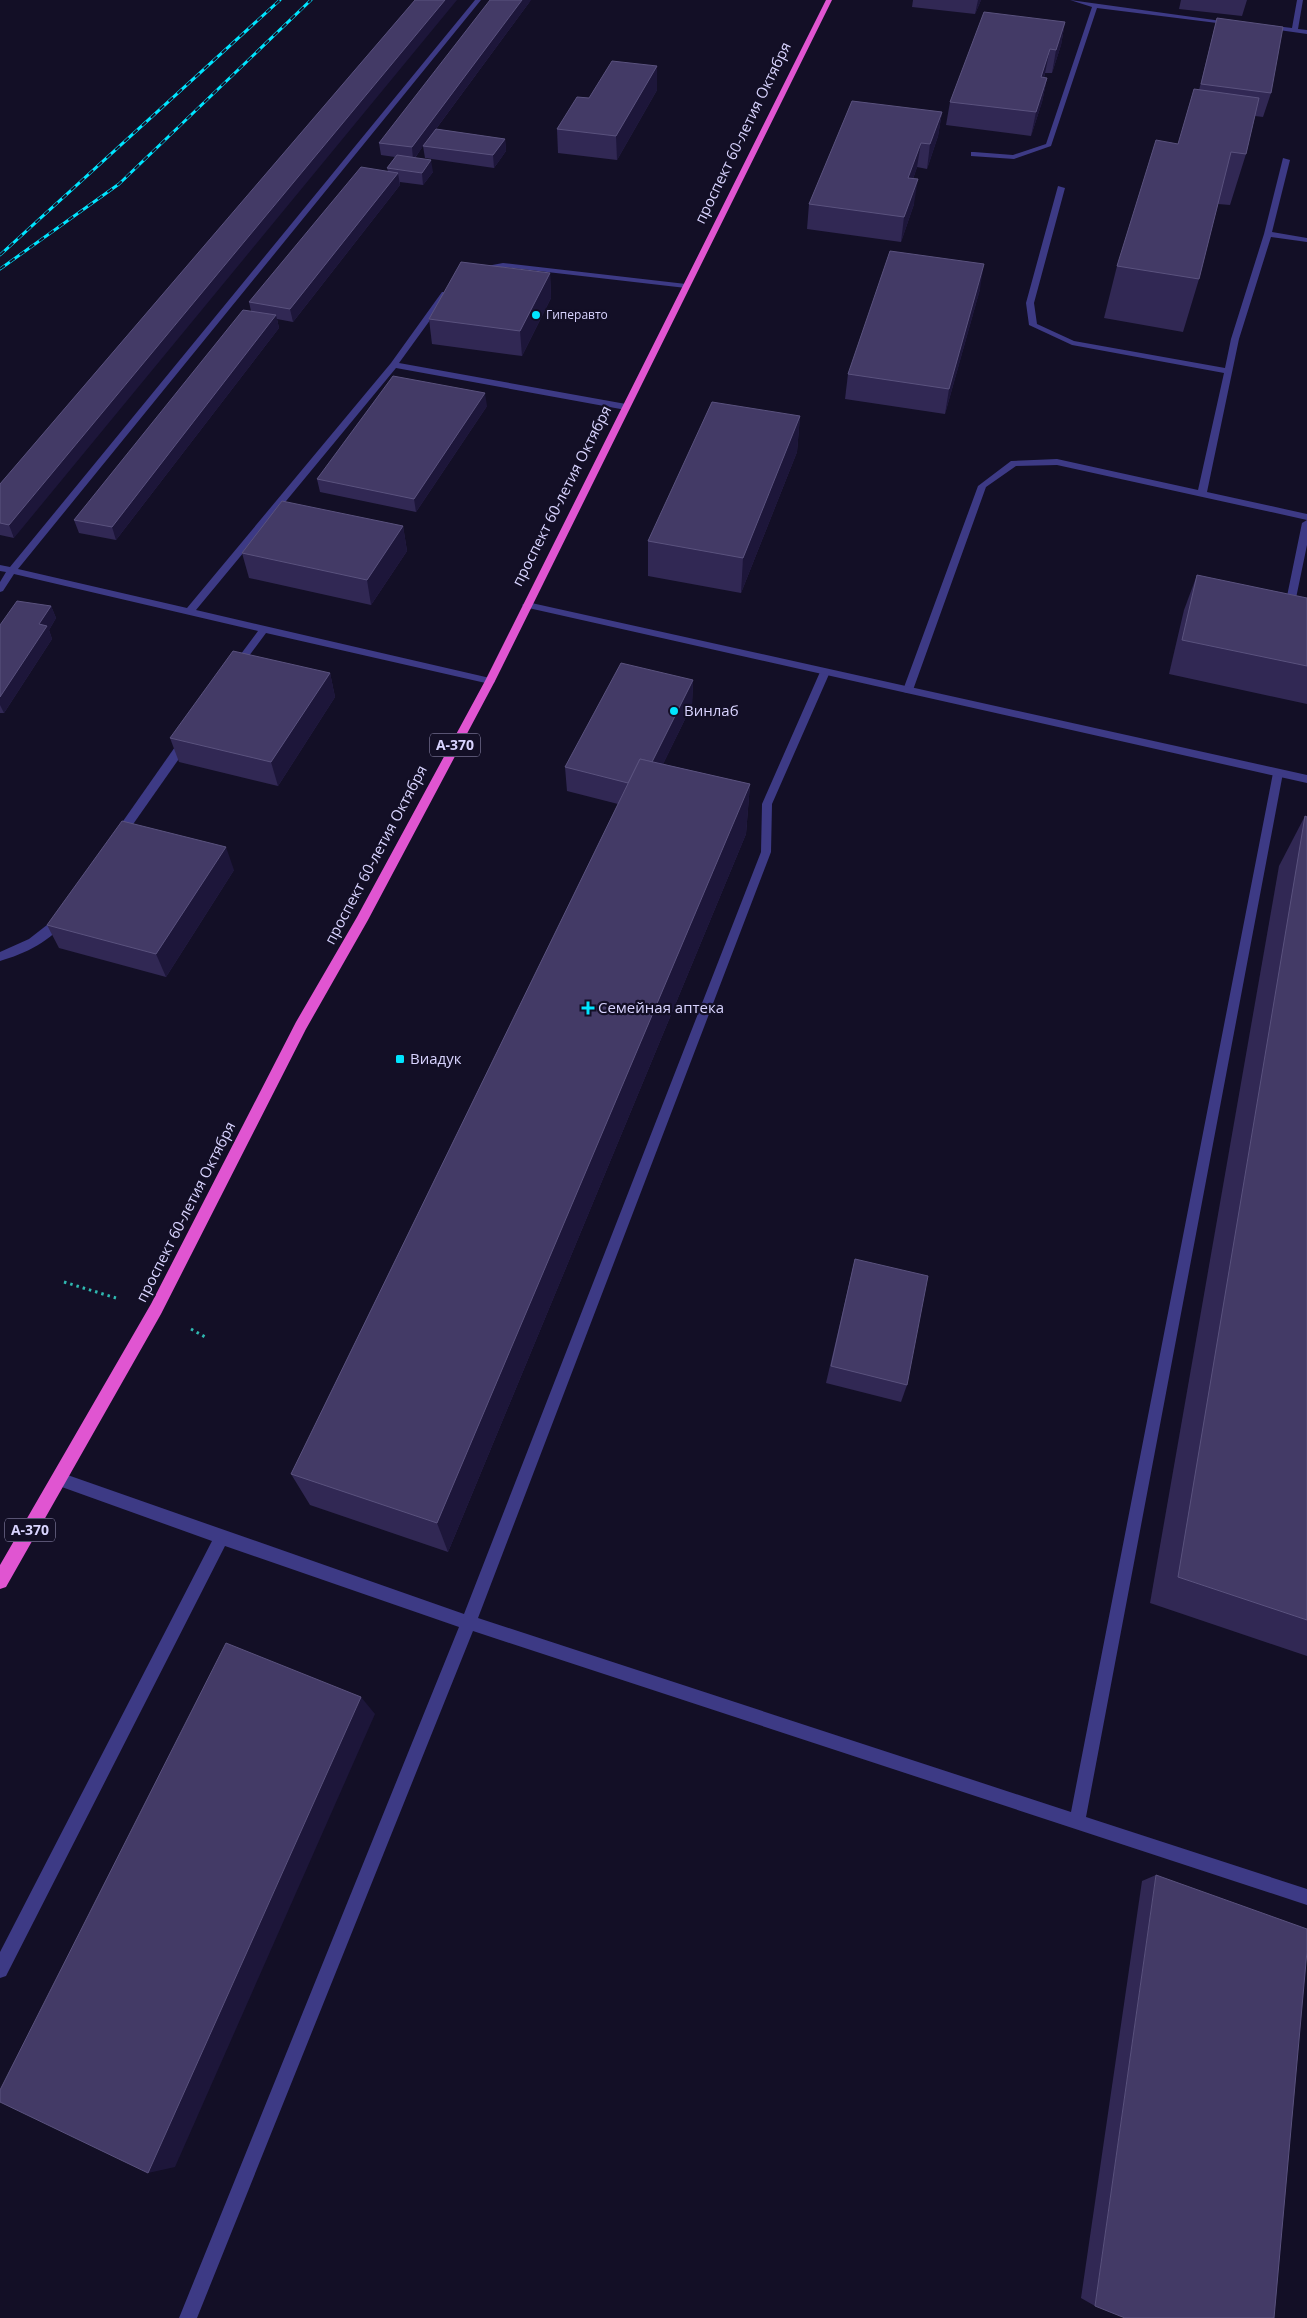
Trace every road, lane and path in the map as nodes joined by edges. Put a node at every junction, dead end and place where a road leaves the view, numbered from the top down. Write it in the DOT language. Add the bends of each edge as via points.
graph roads {
  1 [pos="478,0"];
  2 [pos="829,0"];
  3 [pos="1072,0"];
  4 [pos="1300,0"];
  5 [pos="1095,6"];
  6 [pos="1238,23"];
  7 [pos="1257,26"];
  8 [pos="1295,30"];
  9 [pos="1307,32"];
  10 [pos="974,154"];
  11 [pos="1286,160"];
  12 [pos="1061,188"];
  13 [pos="1268,234"];
  14 [pos="1307,240"];
  15 [pos="469,273"];
  16 [pos="453,282"];
  17 [pos="686,286"];
  18 [pos="394,365"];
  19 [pos="1229,371"];
  20 [pos="626,407"];
  21 [pos="1202,494"];
  22 [pos="1307,517"];
  23 [pos="1307,523"];
  24 [pos="0,568"];
  25 [pos="12,571"];
  26 [pos="0,589"];
  27 [pos="527,605"];
  28 [pos="189,612"];
  29 [pos="1270,612"];
  30 [pos="263,630"];
  31 [pos="825,672"];
  32 [pos="229,677"];
  33 [pos="490,681"];
  34 [pos="908,690"];
  35 [pos="190,733"];
  36 [pos="1278,773"];
  37 [pos="1307,780"];
  38 [pos="113,845"];
  39 [pos="65,912"];
  40 [pos="0,958"];
  41 [pos="59,1479"];
  42 [pos="221,1538"];
  43 [pos="0,1581"];
  44 [pos="468,1624"];
  45 [pos="1077,1822"];
  46 [pos="1307,1897"];
  47 [pos="0,1970"];
  48 [pos="188,2318"];
  1 -- 25 [label="street"];
  2 -- 17 [label="highway, проспект 60-летия Октября / А-370"];
  3 -- 5 [label="street"];
  4 -- 8 [label="street"];
  5 -- 6 [label="street"];
  5 -- 10 [label="street" via="1049,145 1014,157"];
  7 -- 8 [label="street"];
  8 -- 9 [label="street"];
  11 -- 13 [label="street"];
  12 -- 19 [label="street" via="1030,303 1033,325 1072,344"];
  13 -- 14 [label="street"];
  13 -- 19 [label="street" via="1235,339"];
  15 -- 17 [label="street" via="477,268 503,265"];
  16 -- 18 [label="street"];
  17 -- 20 [label="highway, проспект 60-летия Октября / А-370"];
  18 -- 20 [label="street"];
  18 -- 28 [label="street"];
  19 -- 21 [label="street"];
  20 -- 27 [label="highway, проспект 60-летия Октября / А-370"];
  21 -- 22 [label="street"];
  21 -- 34 [label="street" via="1057,462 1014,463 982,486"];
  23 -- 29 [label="street" via="1290,603"];
  24 -- 25 [label="street"];
  25 -- 26 [label="street"];
  25 -- 28 [label="street"];
  27 -- 31 [label="street"];
  27 -- 33 [label="highway, проспект 60-летия Октября / А-370"];
  28 -- 30 [label="street"];
  30 -- 32 [label="street"];
  30 -- 33 [label="street"];
  31 -- 34 [label="street"];
  31 -- 44 [label="street" via="767,804 766,852"];
  33 -- 41 [label="highway, проспект 60-летия Октября / А-370" via="302,1026 156,1310"];
  34 -- 36 [label="street"];
  35 -- 38 [label="street"];
  36 -- 37 [label="street"];
  36 -- 45 [label="street"];
  39 -- 40 [label="street" via="55,926 24,949"];
  41 -- 42 [label="street"];
  41 -- 43 [label="highway, проспект 60-летия Октября / А-370"];
  42 -- 44 [label="street"];
  42 -- 47 [label="street"];
  44 -- 45 [label="street"];
  44 -- 48 [label="street"];
  45 -- 46 [label="street"];
}
